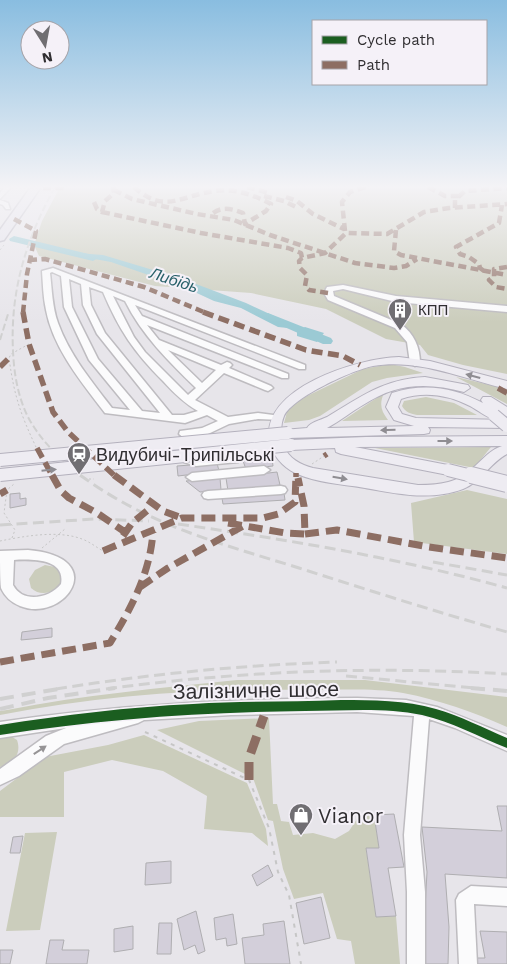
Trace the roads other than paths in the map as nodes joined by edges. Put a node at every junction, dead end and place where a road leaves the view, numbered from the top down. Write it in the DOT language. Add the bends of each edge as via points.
graph roads {
  1 [pos="65,275"];
  2 [pos="85,282"];
  3 [pos="106,290"];
  4 [pos="128,299"];
  5 [pos="507,309"];
  6 [pos="138,318"];
  7 [pos="152,340"];
  8 [pos="248,346"];
  9 [pos="236,357"];
  10 [pos="415,363"];
  11 [pos="302,367"];
  12 [pos="223,369"];
  13 [pos="285,376"];
  14 [pos="435,377"];
  15 [pos="507,385"];
  16 [pos="202,388"];
  17 [pos="268,388"];
  18 [pos="188,402"];
  19 [pos="208,411"];
  20 [pos="138,414"];
  21 [pos="501,414"];
  22 [pos="169,418"];
  23 [pos="277,418"];
  24 [pos="227,420"];
  25 [pos="507,426"];
  26 [pos="184,434"];
  27 [pos="292,437"];
  28 [pos="507,442"];
  29 [pos="308,444"];
  30 [pos="507,449"];
  31 [pos="244,454"];
  32 [pos="188,459"];
  33 [pos="0,460"];
  34 [pos="219,460"];
  35 [pos="264,470"];
  36 [pos="222,474"];
  37 [pos="0,475"];
  38 [pos="192,477"];
  39 [pos="507,484"];
  40 [pos="281,490"];
  41 [pos="225,494"];
  42 [pos="208,495"];
  43 [pos="4,555"];
  44 [pos="162,710"];
  45 [pos="422,711"];
  46 [pos="0,730"];
  47 [pos="507,743"];
  48 [pos="0,777"];
  49 [pos="507,897"];
  50 [pos="416,964"];
  51 [pos="468,964"];
  1 -- 2 [label="street"];
  1 -- 20 [label="street" via="68,307 82,338 94,360"];
  1 -- 20 [label="street" via="46,271 50,311 60,336 109,411"];
  2 -- 3 [label="street"];
  2 -- 22 [label="street" via="87,305 101,334"];
  3 -- 4 [label="street"];
  3 -- 18 [label="street" via="130,338"];
  4 -- 6 [label="street"];
  4 -- 8 [label="street"];
  5 -- 10 [label="street" via="396,299 343,287 330,289 328,294 331,298 406,332 413,344"];
  6 -- 7 [label="street"];
  6 -- 9 [label="street"];
  7 -- 12 [label="street"];
  7 -- 16 [label="street"];
  8 -- 9 [label="street"];
  8 -- 11 [label="street"];
  9 -- 12 [label="street"];
  9 -- 13 [label="street"];
  10 -- 14 [label="main road"];
  15 -- 10 [label="main road, one-way"];
  10 -- 23 [label="main road" via="384,360 360,365 288,402"];
  12 -- 16 [label="street"];
  12 -- 17 [label="street"];
  14 -- 21 [label="main road" via="464,388"];
  14 -- 27 [label="main road" via="384,388 330,421"];
  16 -- 18 [label="street"];
  18 -- 19 [label="street"];
  19 -- 22 [label="street" via="185,419"];
  19 -- 24 [label="street"];
  20 -- 22 [label="street"];
  21 -- 25 [label="main road, bridge"];
  21 -- 25 [label="main road" via="457,396 424,390 396,396 392,407 398,417 416,422"];
  23 -- 24 [label="street" via="258,416 244,424"];
  23 -- 30 [label="main road, one-way" via="275,431 280,455 293,466 308,473 398,488 426,491 460,485 481,471 495,454"];
  24 -- 26 [label="street" via="204,431"];
  25 -- 27 [label="main road, one-way"];
  27 -- 29 [label="main road"];
  27 -- 33 [label="main road, bridge"];
  37 -- 27 [label="main road, one-way, bridge"];
  29 -- 28 [label="main road, one-way"];
  29 -- 39 [label="main road, bridge" via="376,454"];
  31 -- 34 [label="street"];
  32 -- 34 [label="street" via="196,462"];
  34 -- 36 [label="street"];
  35 -- 36 [label="street"];
  36 -- 38 [label="street"];
  36 -- 41 [label="street"];
  40 -- 41 [label="street"];
  41 -- 42 [label="street"];
  43 -- 43 [label="street" via="34,555 62,562 69,577 67,586 52,600 36,603 14,598 8,587"];
  44 -- 45 [label="street, Залізничне шосе" via="373,705"];
  44 -- 46 [label="street, Залізничне шосе" via="98,715"];
  48 -- 44 [label="street, one-way" via="57,739"];
  45 -- 47 [label="street, Залізничне шосе"];
  45 -- 50 [label="street" via="412,835"];
  49 -- 51 [label="street" via="471,895 465,900"];
}
